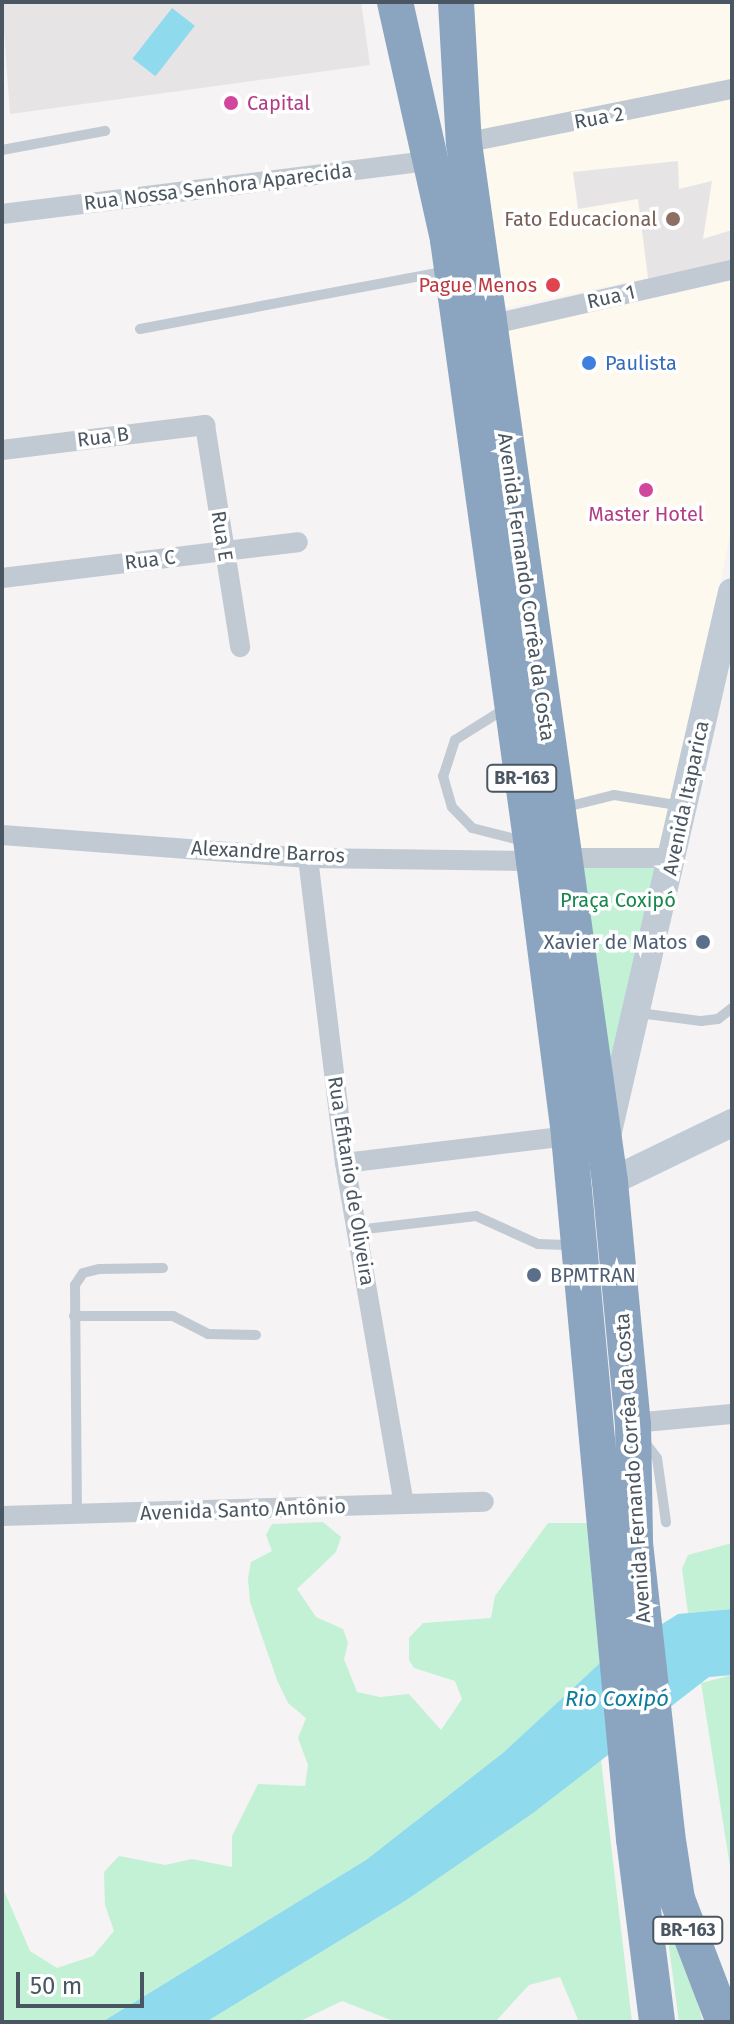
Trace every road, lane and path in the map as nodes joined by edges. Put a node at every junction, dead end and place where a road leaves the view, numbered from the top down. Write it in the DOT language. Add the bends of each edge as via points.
graph roads {
  1 [pos="395,2"];
  2 [pos="456,2"];
  3 [pos="732,89"];
  4 [pos="105,131"];
  5 [pos="2,150"];
  6 [pos="449,152"];
  7 [pos="2,214"];
  8 [pos="452,270"];
  9 [pos="732,270"];
  10 [pos="489,325"];
  11 [pos="140,329"];
  12 [pos="205,425"];
  13 [pos="2,450"];
  14 [pos="298,542"];
  15 [pos="224,551"];
  16 [pos="2,578"];
  17 [pos="732,592"];
  18 [pos="240,647"];
  19 [pos="512,705"];
  20 [pos="685,806"];
  21 [pos="557,811"];
  22 [pos="2,835"];
  23 [pos="543,854"];
  24 [pos="308,858"];
  25 [pos="674,858"];
  26 [pos="732,1008"];
  27 [pos="637,1013"];
  28 [pos="732,1123"];
  29 [pos="605,1124"];
  30 [pos="569,1136"];
  31 [pos="659,1158"];
  32 [pos="345,1163"];
  33 [pos="610,1182"];
  34 [pos="357,1230"];
  35 [pos="579,1245"];
  36 [pos="163,1268"];
  37 [pos="74,1316"];
  38 [pos="256,1335"];
  39 [pos="732,1414"];
  40 [pos="633,1424"];
  41 [pos="484,1502"];
  42 [pos="404,1504"];
  43 [pos="2,1516"];
  44 [pos="77,1516"];
  45 [pos="666,1522"];
  46 [pos="621,1551"];
  47 [pos="651,1837"];
  48 [pos="657,2022"];
  49 [pos="724,2022"];
  1 -- 6 [label="highway, Avenida Fernando Corrêa da Costa / BR-163"];
  2 -- 6 [label="highway, Avenida Fernando Corrêa da Costa / BR-163"];
  3 -- 6 [label="street, Rua 2"];
  4 -- 5 [label="lane"];
  6 -- 7 [label="street, Rua Nossa Senhora Aparecida"];
  6 -- 8 [label="highway, Avenida Fernando Corrêa da Costa / BR-163"];
  6 -- 10 [label="highway, Avenida Fernando Corrêa da Costa / BR-163"];
  8 -- 11 [label="lane"];
  8 -- 19 [label="highway, Avenida Fernando Corrêa da Costa / BR-163"];
  9 -- 10 [label="street, Rua 1"];
  10 -- 21 [label="highway, Avenida Fernando Corrêa da Costa / BR-163"];
  12 -- 13 [label="street, Rua B"];
  12 -- 15 [label="street, Rua E"];
  14 -- 15 [label="street, Rua C"];
  15 -- 16 [label="street, Rua C"];
  15 -- 18 [label="street, Rua E"];
  17 -- 20 [label="street, Avenida Itaparica"];
  19 -- 23 [label="highway, Avenida Fernando Corrêa da Costa / BR-163"];
  19 -- 23 [label="lane" via="455,740 443,776 452,807 472,828"];
  20 -- 21 [label="lane" via="614,795 583,799"];
  20 -- 25 [label="street, Avenida Itaparica"];
  21 -- 23 [label="highway, Avenida Fernando Corrêa da Costa / BR-163"];
  22 -- 24 [label="street, Alexandre Barros"];
  23 -- 24 [label="street, Alexandre Barros"];
  23 -- 25 [label="street, Alexandre Barros"];
  23 -- 29 [label="highway, Avenida Fernando Corrêa da Costa / BR-163"];
  23 -- 30 [label="highway, Avenida Fernando Corrêa da Costa / BR-163"];
  24 -- 32 [label="street, Rua Efitanio de Oliveira"];
  25 -- 27 [label="street, Avenida Itaparica"];
  26 -- 27 [label="lane" via="718,1019 701,1021"];
  27 -- 29 [label="street, Avenida Itaparica"];
  28 -- 31 [label="street"];
  29 -- 31 [label="street" via="631,1150"];
  29 -- 33 [label="highway, Avenida Fernando Corrêa da Costa / BR-163"];
  30 -- 32 [label="street"];
  30 -- 35 [label="highway, Avenida Fernando Corrêa da Costa / BR-163"];
  31 -- 33 [label="street"];
  32 -- 34 [label="street, Rua Efitanio de Oliveira"];
  33 -- 40 [label="highway, Avenida Fernando Corrêa da Costa / BR-163"];
  34 -- 35 [label="lane" via="476,1216 538,1244"];
  34 -- 42 [label="street, Rua Efitanio de Oliveira"];
  35 -- 46 [label="highway, Avenida Fernando Corrêa da Costa / BR-163"];
  36 -- 37 [label="lane" via="83,1273 75,1285"];
  37 -- 38 [label="lane" via="173,1316 208,1334"];
  37 -- 44 [label="lane"];
  39 -- 40 [label="street"];
  40 -- 45 [label="lane" via="657,1458"];
  40 -- 46 [label="highway, Avenida Fernando Corrêa da Costa / BR-163"];
  41 -- 42 [label="street, Avenida Santo Antônio"];
  42 -- 44 [label="street, Avenida Santo Antônio"];
  43 -- 44 [label="street, Avenida Santo Antônio"];
  46 -- 47 [label="highway, Avenida Fernando Corrêa da Costa / BR-163"];
  47 -- 48 [label="highway, Avenida Fernando Corrêa da Costa / BR-163"];
  47 -- 49 [label="highway, Avenida Fernando Corrêa da Costa / BR-163"];
}
